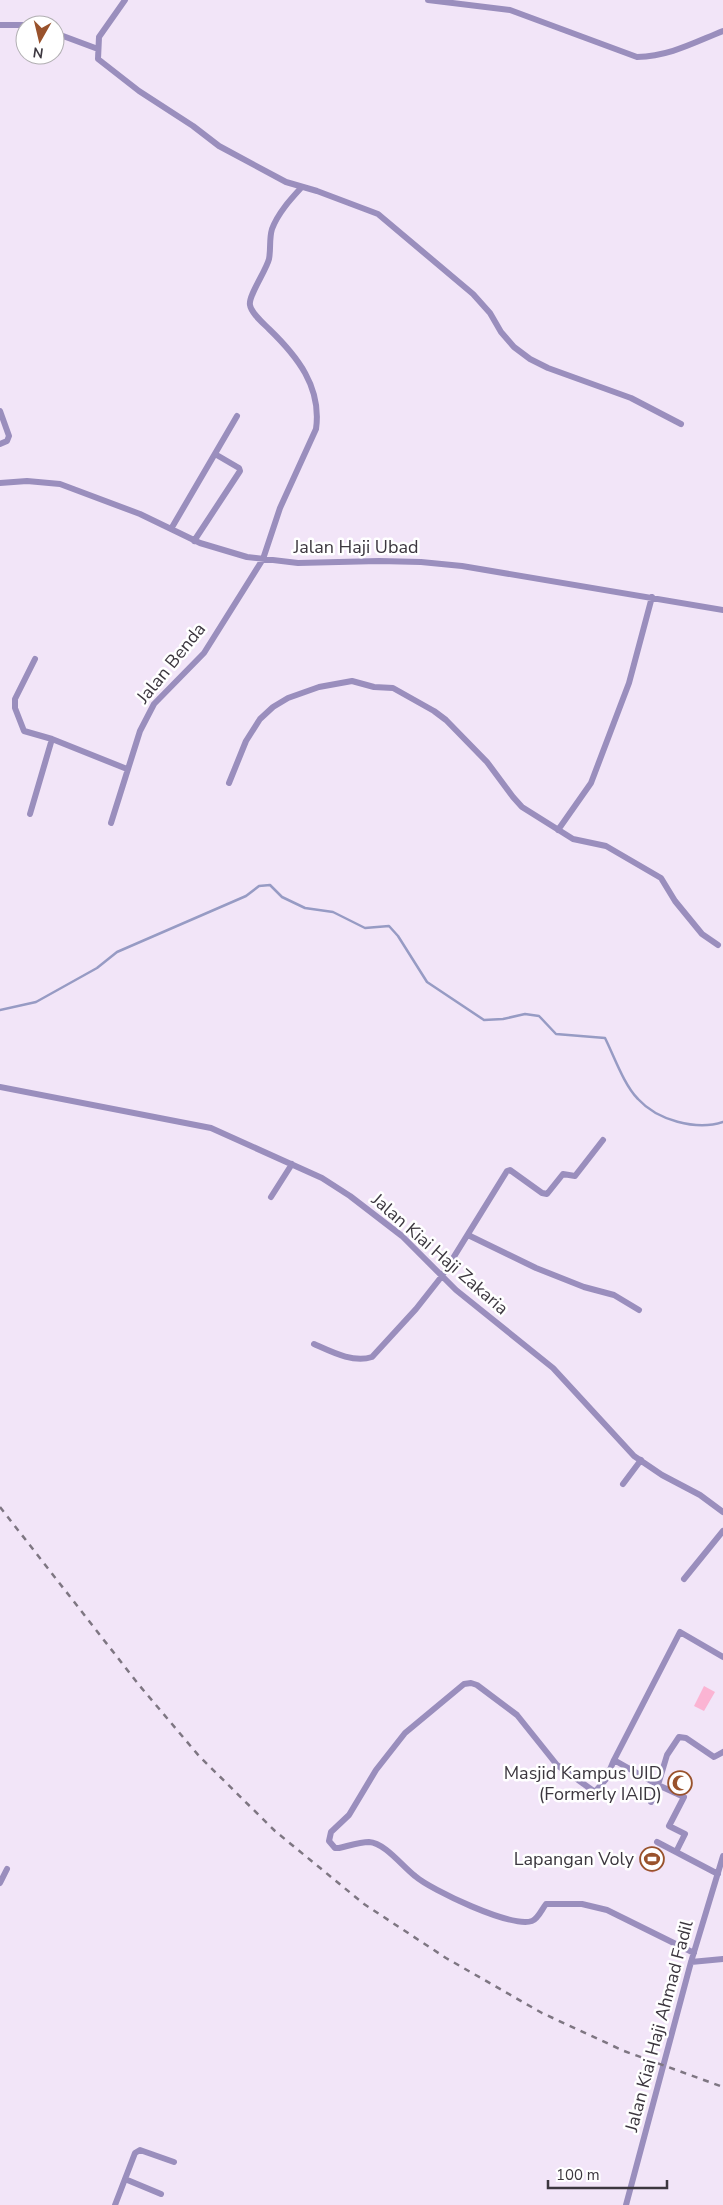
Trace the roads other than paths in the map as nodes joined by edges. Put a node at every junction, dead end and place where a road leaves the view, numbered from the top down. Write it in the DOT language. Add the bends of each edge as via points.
graph roads {
  1 [pos="125,0"];
  2 [pos="428,0"];
  3 [pos="0,25"];
  4 [pos="15,25"];
  5 [pos="723,30"];
  6 [pos="65,37"];
  7 [pos="98,49"];
  8 [pos="301,188"];
  9 [pos="0,411"];
  10 [pos="237,416"];
  11 [pos="681,424"];
  12 [pos="0,444"];
  13 [pos="215,454"];
  14 [pos="0,483"];
  15 [pos="171,530"];
  16 [pos="194,541"];
  17 [pos="262,559"];
  18 [pos="652,597"];
  19 [pos="723,610"];
  20 [pos="35,659"];
  21 [pos="52,739"];
  22 [pos="127,769"];
  23 [pos="229,783"];
  24 [pos="30,814"];
  25 [pos="111,823"];
  26 [pos="558,830"];
  27 [pos="718,945"];
  28 [pos="0,1087"];
  29 [pos="603,1140"];
  30 [pos="292,1164"];
  31 [pos="271,1197"];
  32 [pos="468,1235"];
  33 [pos="442,1276"];
  34 [pos="639,1310"];
  35 [pos="314,1344"];
  36 [pos="641,1460"];
  37 [pos="623,1484"];
  38 [pos="723,1512"];
  39 [pos="723,1531"];
  40 [pos="684,1579"];
  41 [pos="723,1657"];
  42 [pos="723,1752"];
  43 [pos="614,1760"];
  44 [pos="658,1785"];
  45 [pos="651,1802"];
  46 [pos="657,1842"];
  47 [pos="676,1852"];
  48 [pos="723,1856"];
  49 [pos="7,1869"];
  50 [pos="718,1874"];
  51 [pos="0,1883"];
  52 [pos="694,1953"];
  53 [pos="723,1959"];
  54 [pos="691,1962"];
  55 [pos="174,2162"];
  56 [pos="125,2179"];
  57 [pos="161,2194"];
  58 [pos="115,2205"];
  59 [pos="626,2205"];
  1 -- 7 [label="street" via="99,37"];
  2 -- 5 [label="street" via="510,10 637,57 674,52"];
  3 -- 4 [label="street"];
  6 -- 7 [label="street"];
  7 -- 8 [label="street" via="98,59 219,146"];
  8 -- 11 [label="street" via="378,214 473,294 514,347 530,358 548,368 631,398"];
  8 -- 17 [label="street, Jalan Benda" via="284,207 272,229 269,258 252,294 250,306 293,352 308,377 317,421"];
  9 -- 12 [label="street" via="8,436"];
  10 -- 13 [label="street"];
  13 -- 15 [label="street"];
  13 -- 16 [label="street" via="240,471"];
  14 -- 15 [label="street, Jalan Haji Ubad" via="60,484 140,514"];
  15 -- 16 [label="street, Jalan Haji Ubad"];
  16 -- 17 [label="street, Jalan Haji Ubad"];
  17 -- 18 [label="street, Jalan Haji Ubad" via="298,563 378,561 437,564"];
  17 -- 22 [label="street, Jalan Benda" via="204,653 154,704 140,731"];
  18 -- 19 [label="street, Jalan Haji Ubad"];
  18 -- 26 [label="street" via="629,683 591,783"];
  20 -- 21 [label="street" via="14,705 24,730"];
  21 -- 22 [label="street"];
  21 -- 24 [label="street"];
  22 -- 25 [label="street, Jalan Benda"];
  23 -- 26 [label="street" via="246,741 260,719 273,707 319,687 352,680 374,687 393,688 434,711 487,762 517,802"];
  26 -- 27 [label="street" via="573,839 606,846 661,878 702,934"];
  28 -- 30 [label="street, Jalan Kiai Haji Zakaria" via="211,1128"];
  29 -- 32 [label="street" via="576,1176 563,1174 546,1194 510,1170 506,1171"];
  30 -- 31 [label="street"];
  30 -- 33 [label="street, Jalan Kiai Haji Zakaria" via="350,1196 402,1236"];
  32 -- 33 [label="street"];
  32 -- 34 [label="street" via="536,1268 614,1295"];
  33 -- 35 [label="street" via="372,1357 362,1360"];
  33 -- 36 [label="street, Jalan Kiai Haji Zakaria" via="553,1368"];
  36 -- 37 [label="street"];
  36 -- 38 [label="street, Jalan Kiai Haji Zakaria"];
  39 -- 40 [label="street"];
  41 -- 43 [label="street" via="680,1632"];
  42 -- 44 [label="street" via="712,1756 686,1738 679,1737 667,1755"];
  43 -- 44 [label="street"];
  43 -- 52 [label="street" via="606,1779 595,1792 557,1765 510,1708 477,1685 464,1684 404,1734 376,1770 349,1815 331,1832 328,1841 335,1848 370,1842 388,1850 417,1878 476,1909 531,1922 546,1904 582,1904 607,1910"];
  44 -- 45 [label="street"];
  44 -- 47 [label="street" via="684,1797 669,1826 686,1834"];
  46 -- 47 [label="street"];
  47 -- 50 [label="street"];
  48 -- 50 [label="street, Jalan Kiai Haji Ahmad Fadil"];
  49 -- 51 [label="street"];
  50 -- 52 [label="street, Jalan Kiai Haji Ahmad Fadil"];
  52 -- 54 [label="street, Jalan Kiai Haji Ahmad Fadil"];
  53 -- 54 [label="street"];
  54 -- 59 [label="street, Jalan Kiai Haji Ahmad Fadil"];
  55 -- 56 [label="street" via="140,2150 135,2153"];
  56 -- 57 [label="street"];
  56 -- 58 [label="street"];
}
